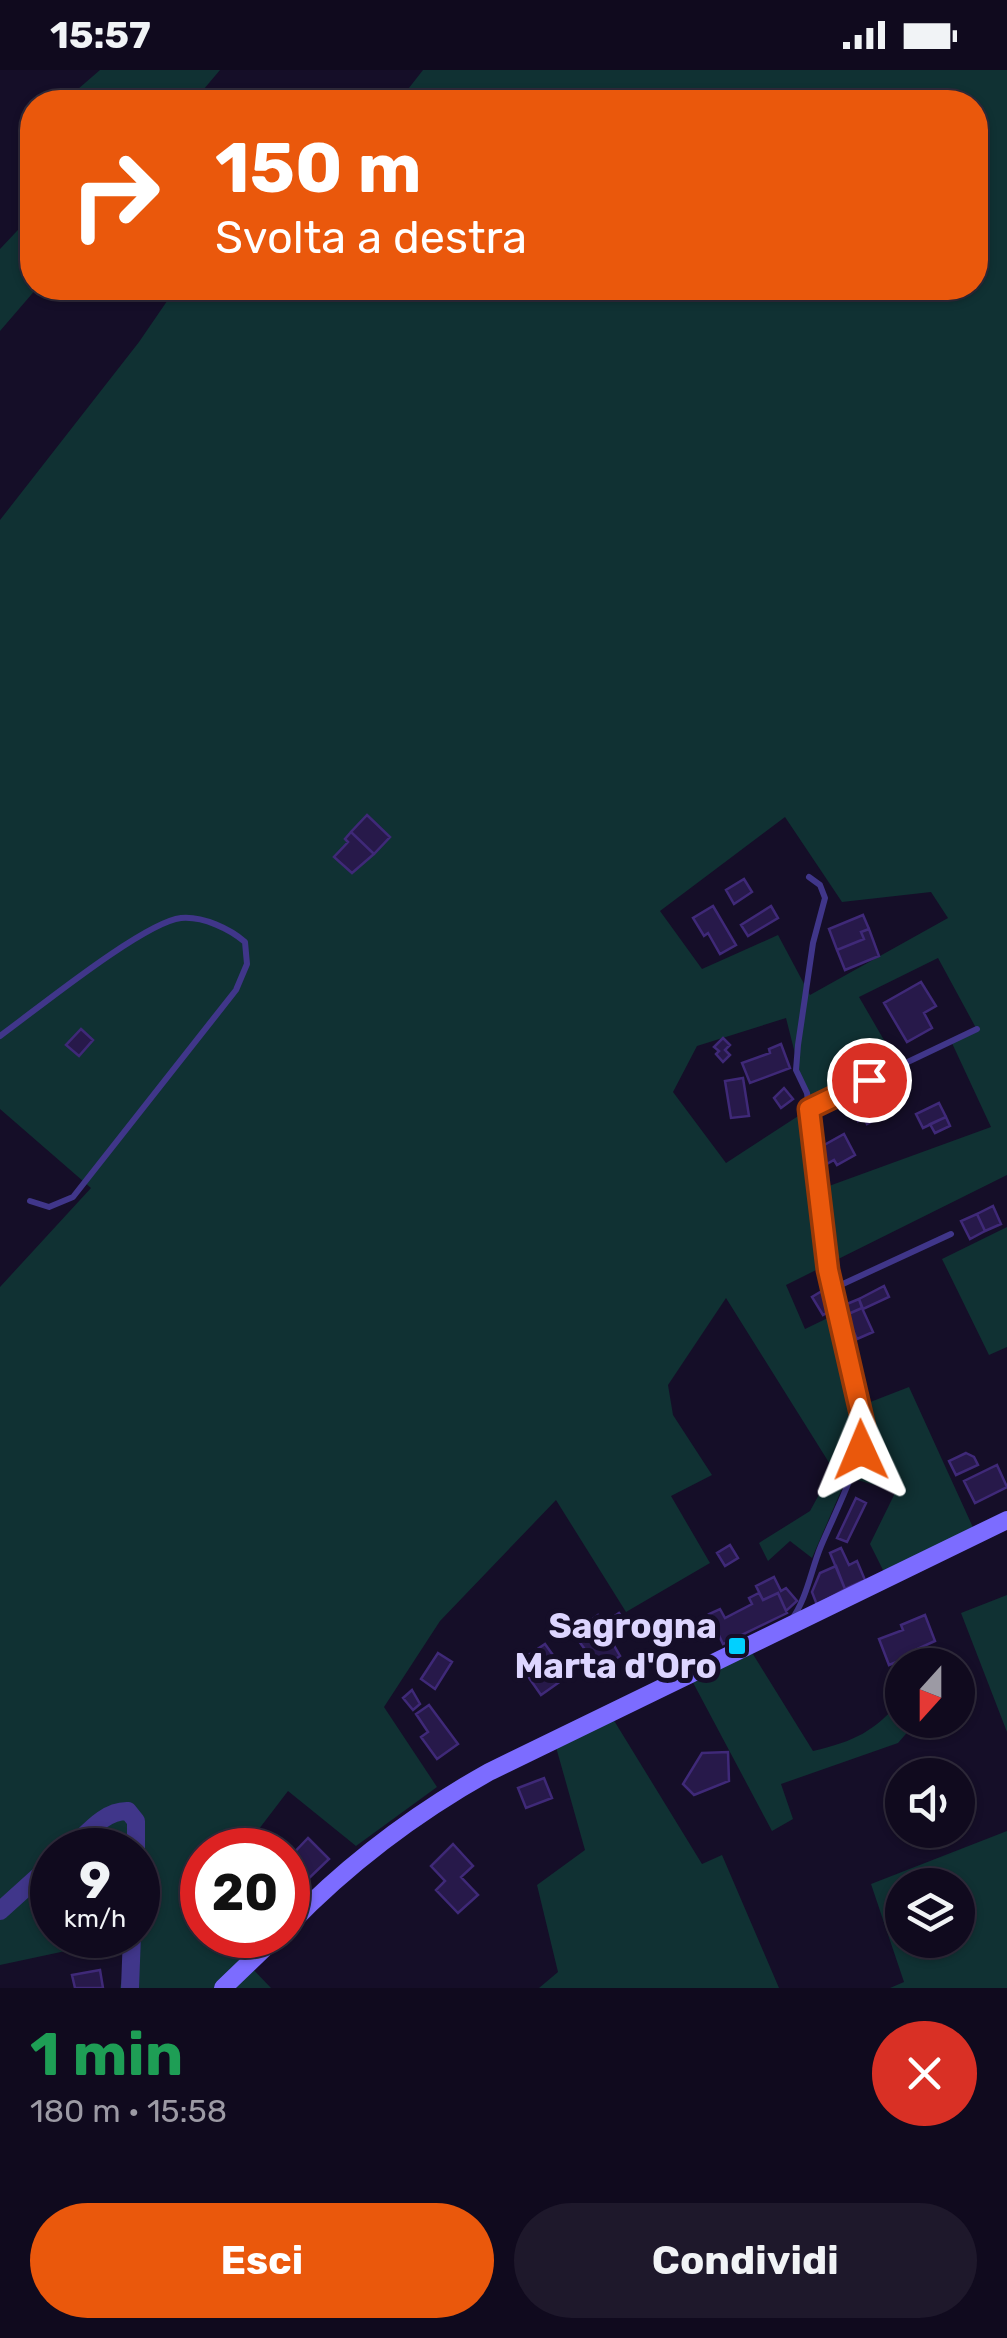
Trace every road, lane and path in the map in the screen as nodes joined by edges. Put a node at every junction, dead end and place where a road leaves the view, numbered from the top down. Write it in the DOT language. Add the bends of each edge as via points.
graph roads {
  1 [pos="809,877"];
  2 [pos="977,1029"];
  3 [pos="0,1036"];
  4 [pos="809,1109"];
  5 [pos="30,1201"];
  6 [pos="950,1234"];
  7 [pos="832,1289"];
  8 [pos="1007,1520"];
  9 [pos="785,1628"];
  10 [pos="93,1828"];
  11 [pos="136,1828"];
  12 [pos="30,1884"];
  13 [pos="310,1905"];
  14 [pos="0,1911"];
  15 [pos="131,1958"];
  16 [pos="254,1958"];
  17 [pos="130,1988"];
  18 [pos="223,1988"];
  1 -- 4 [label="lane" via="826,898 798,1045 796,1070"];
  2 -- 4 [label="lane"];
  3 -- 5 [label="lane" via="152,926 183,918 230,929 245,942 247,964 236,990 73,1197 49,1207"];
  4 -- 7 [label="lane"];
  6 -- 7 [label="lane"];
  7 -- 9 [label="lane" via="864,1427 861,1450 801,1607"];
  8 -- 9 [label="main road"];
  9 -- 13 [label="main road" via="446,1796 365,1853"];
  10 -- 11 [label="street" via="121,1810"];
  12 -- 14 [label="street"];
  15 -- 17 [label="street"];
  16 -- 18 [label="main road"];
}
